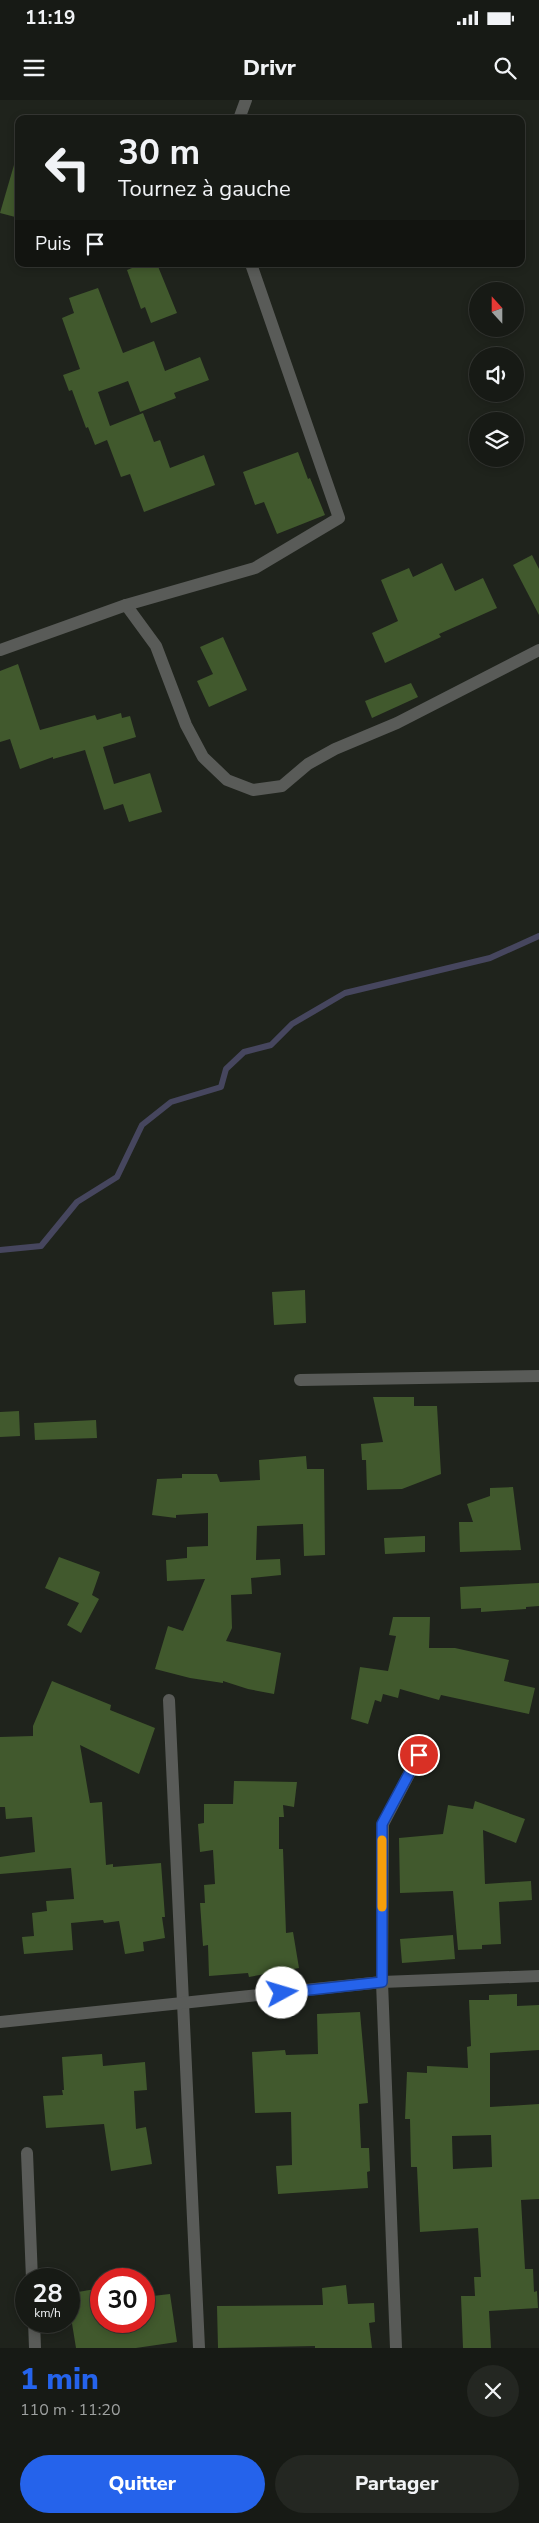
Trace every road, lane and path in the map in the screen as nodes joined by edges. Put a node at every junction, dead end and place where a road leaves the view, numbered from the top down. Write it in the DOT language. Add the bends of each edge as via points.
graph roads {
  1 [pos="246,100"];
  2 [pos="240,115"];
  3 [pos="252,267"];
  4 [pos="126,605"];
  5 [pos="0,650"];
  6 [pos="539,650"];
  7 [pos="539,1376"];
  8 [pos="300,1380"];
  9 [pos="169,1700"];
  10 [pos="419,1755"];
  11 [pos="539,1976"];
  12 [pos="382,1982"];
  13 [pos="183,2004"];
  14 [pos="0,2022"];
  15 [pos="27,2153"];
  16 [pos="32,2268"];
  17 [pos="34,2333"];
  18 [pos="35,2348"];
  19 [pos="199,2348"];
  20 [pos="396,2348"];
  1 -- 2 [label="street"];
  3 -- 4 [label="street" via="339,518 255,568"];
  4 -- 5 [label="street"];
  4 -- 6 [label="street" via="156,646 186,725 203,757 227,780 253,790 282,786 308,764 335,749 397,723"];
  7 -- 8 [label="street"];
  9 -- 13 [label="street"];
  10 -- 12 [label="street" via="382,1824"];
  11 -- 12 [label="street"];
  12 -- 13 [label="street"];
  12 -- 20 [label="street"];
  13 -- 14 [label="street"];
  13 -- 19 [label="street"];
  15 -- 16 [label="street"];
  17 -- 18 [label="street"];
}
